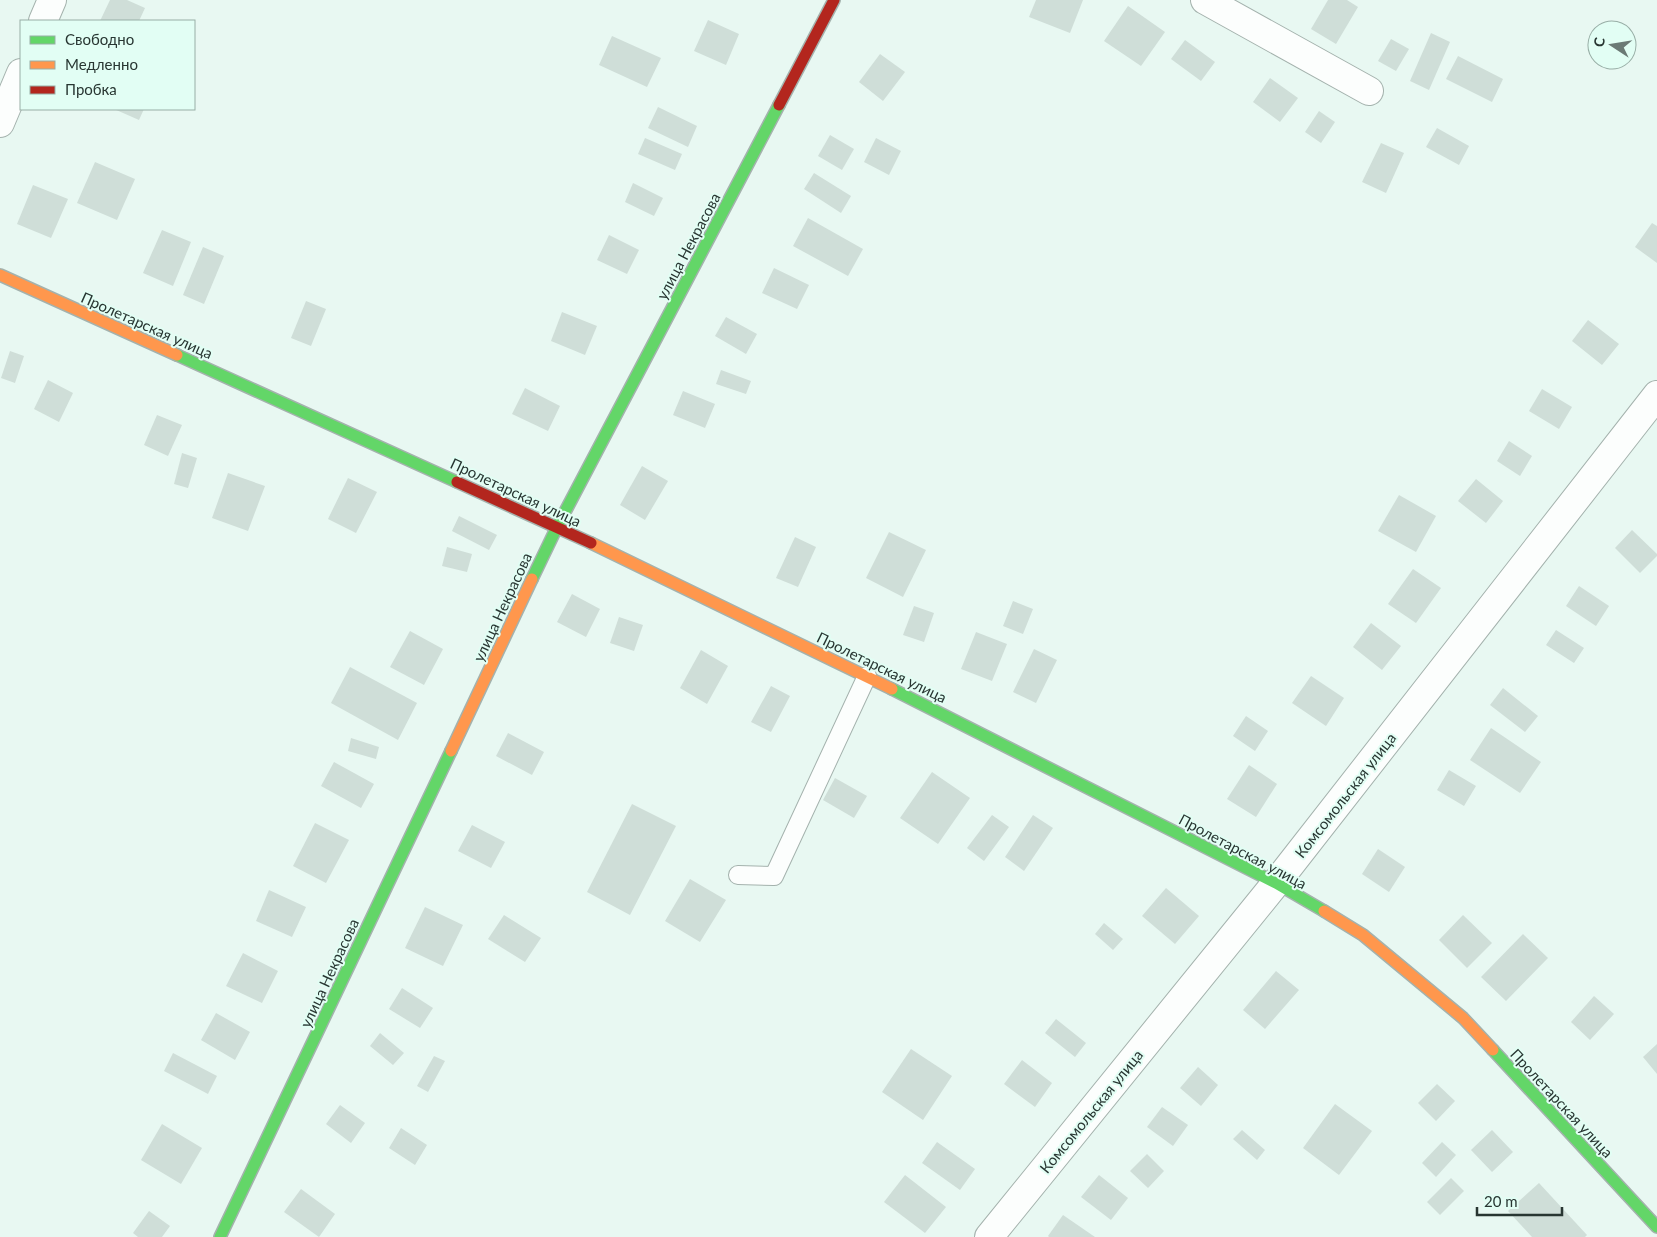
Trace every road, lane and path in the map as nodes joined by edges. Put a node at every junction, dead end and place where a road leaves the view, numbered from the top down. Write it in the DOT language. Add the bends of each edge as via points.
graph roads {
  1 [pos="52,0"];
  2 [pos="834,0"];
  3 [pos="1205,0"];
  4 [pos="43,20"];
  5 [pos="20,74"];
  6 [pos="1369,90"];
  7 [pos="0,123"];
  8 [pos="0,275"];
  9 [pos="1657,396"];
  10 [pos="556,527"];
  11 [pos="867,676"];
  12 [pos="738,875"];
  13 [pos="1276,883"];
  14 [pos="1657,1227"];
  15 [pos="220,1237"];
  16 [pos="989,1237"];
  1 -- 4 [label="street"];
  2 -- 10 [label="street, улица Некрасова"];
  3 -- 6 [label="street"];
  5 -- 7 [label="street"];
  8 -- 10 [label="street, Пролетарская улица"];
  9 -- 13 [label="street, Комсомольская улица"];
  10 -- 11 [label="street, Пролетарская улица"];
  10 -- 15 [label="street, улица Некрасова"];
  11 -- 12 [label="lane" via="774,876"];
  11 -- 13 [label="street, Пролетарская улица"];
  13 -- 14 [label="street, Пролетарская улица" via="1363,935 1463,1018"];
  13 -- 16 [label="street, Комсомольская улица"];
}
